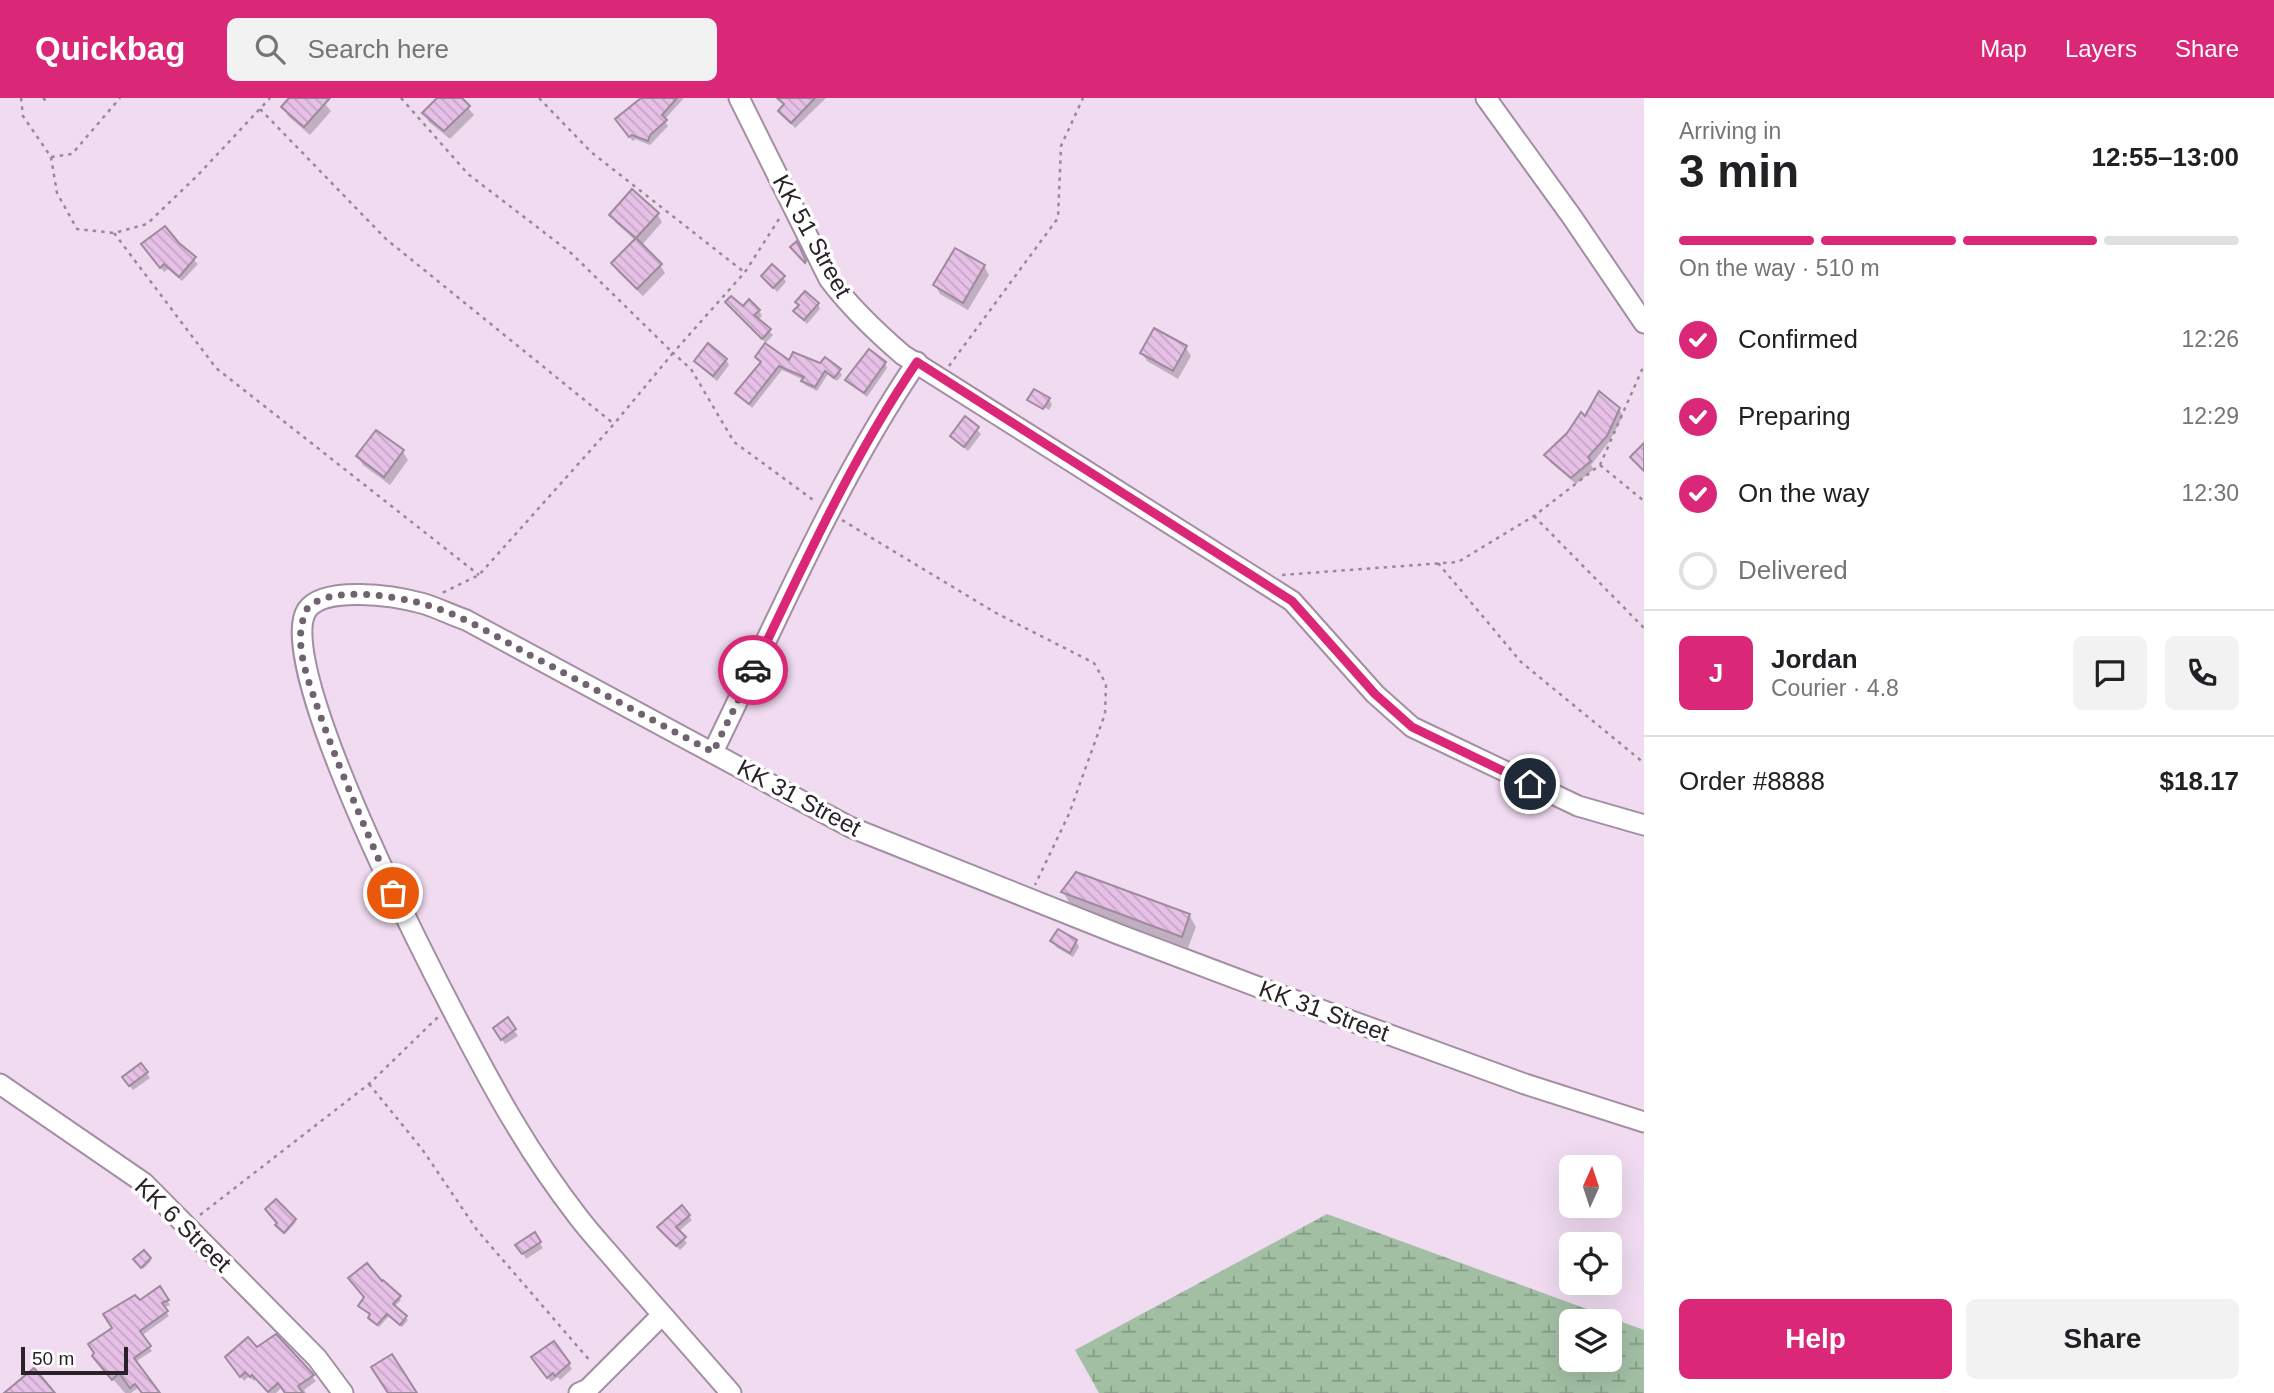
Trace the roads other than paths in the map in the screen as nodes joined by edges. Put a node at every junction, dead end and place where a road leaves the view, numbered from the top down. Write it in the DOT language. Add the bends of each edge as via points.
graph roads {
  1 [pos="739,98"];
  2 [pos="1486,98"];
  3 [pos="1644,323"];
  4 [pos="917,362"];
  5 [pos="713,752"];
  6 [pos="1644,825"];
  7 [pos="0,1084"];
  8 [pos="1644,1122"];
  9 [pos="662,1315"];
  10 [pos="343,1393"];
  11 [pos="579,1393"];
  12 [pos="731,1393"];
  1 -- 4 [label="street, KK 51 Street" via="830,279 872,328"];
  2 -- 3 [label="street"];
  4 -- 5 [label="street" via="883,412 829,512"];
  4 -- 6 [label="street, KK 51 Street" via="1292,601 1375,694 1412,727 1578,806"];
  5 -- 8 [label="street, KK 31 Street" via="849,827 1231,977 1499,1075"];
  5 -- 9 [label="street, KK 31 Street" via="466,620 422,603 380,596 331,597 308,608 301,632 308,680 393,893 524,1138 579,1218"];
  7 -- 10 [label="street, KK 6 Street" via="144,1183 317,1358"];
  9 -- 11 [label="street"];
  9 -- 12 [label="street, KK 31 Street"];
}
